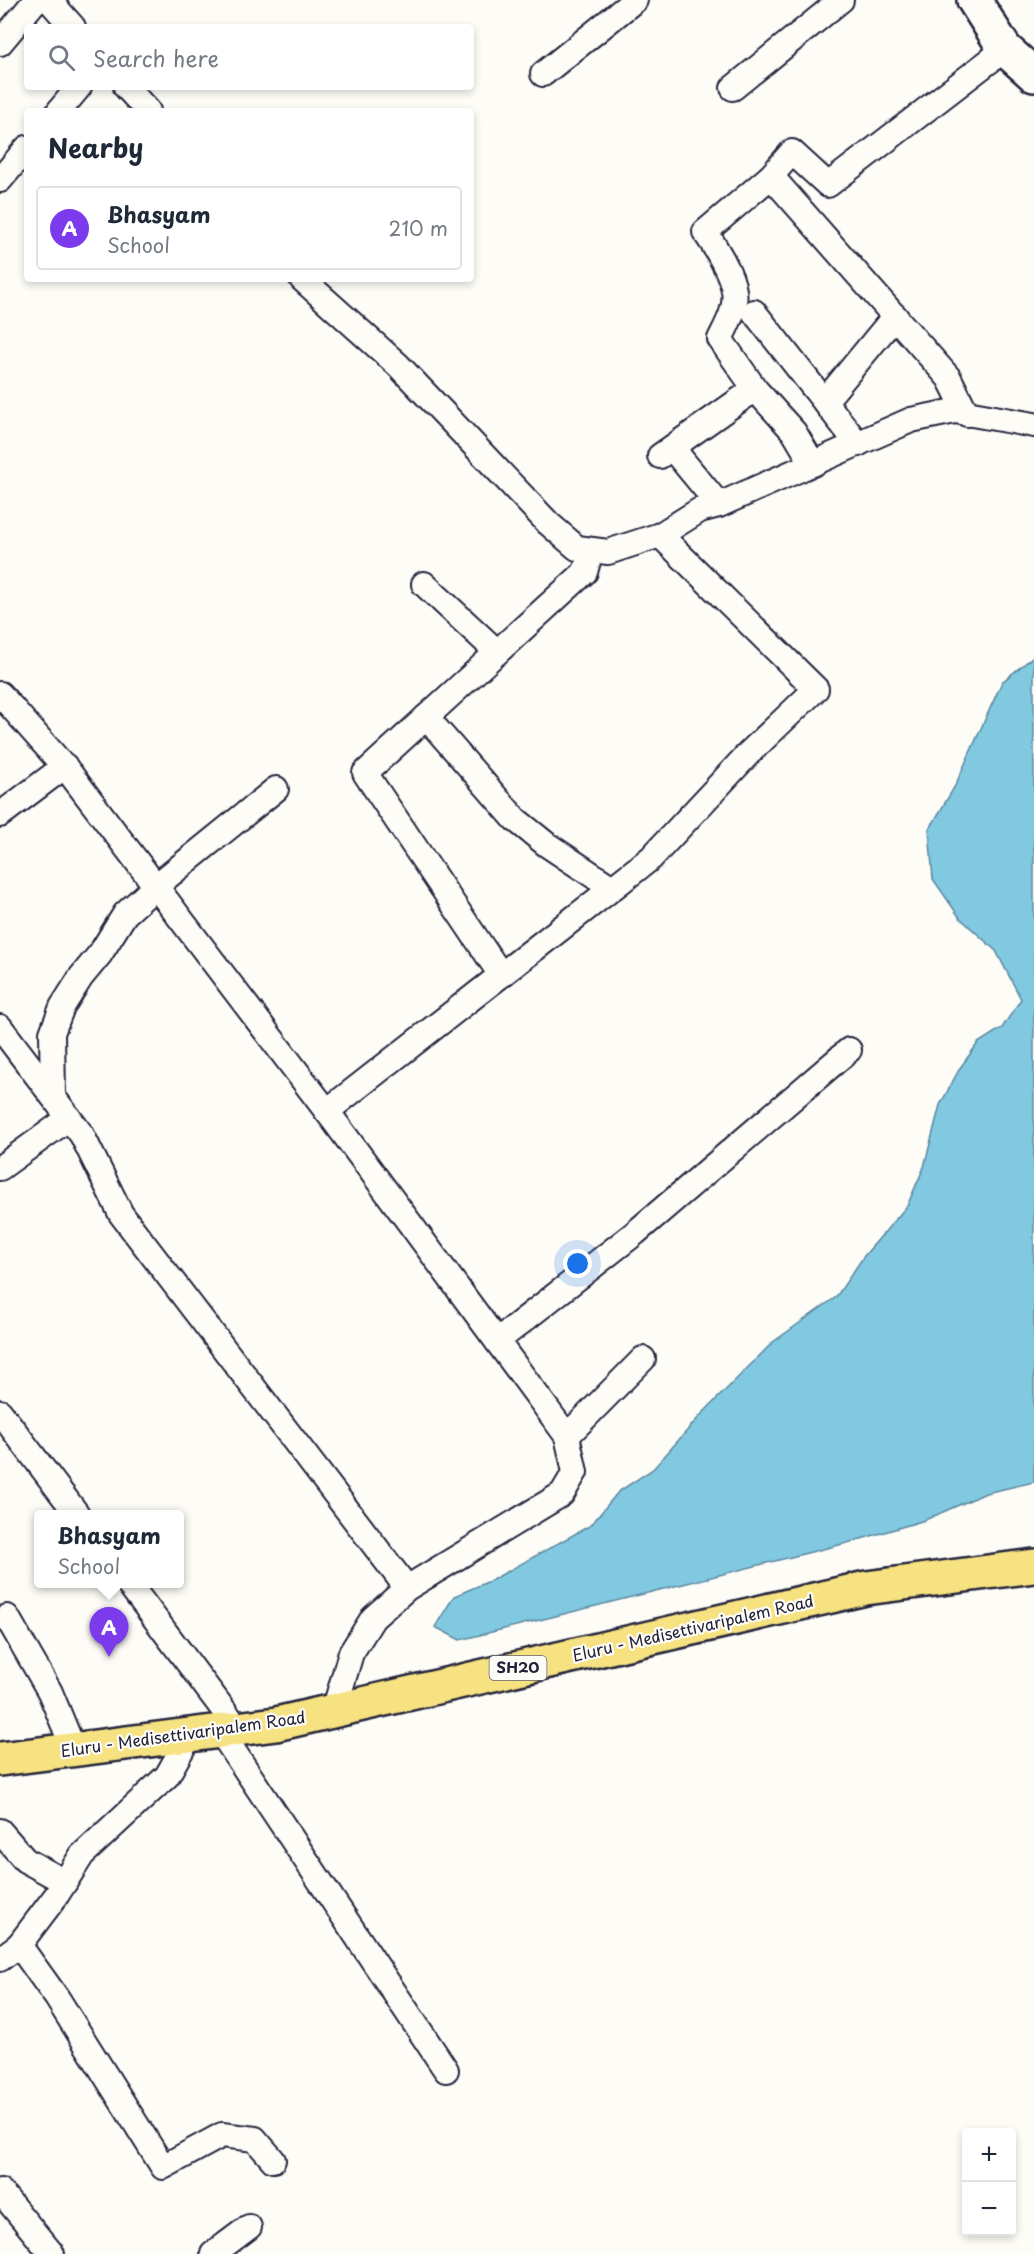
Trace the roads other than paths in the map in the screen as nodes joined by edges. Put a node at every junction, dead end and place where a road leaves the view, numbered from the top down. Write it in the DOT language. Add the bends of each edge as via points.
graph roads {
  1 [pos="36,0"];
  2 [pos="49,0"];
  3 [pos="635,0"];
  4 [pos="841,0"];
  5 [pos="974,0"];
  6 [pos="70,24"];
  7 [pos="0,43"];
  8 [pos="1005,50"];
  9 [pos="543,74"];
  10 [pos="1034,75"];
  11 [pos="733,88"];
  12 [pos="76,90"];
  13 [pos="129,90"];
  14 [pos="61,108"];
  15 [pos="145,108"];
  16 [pos="24,152"];
  17 [pos="771,176"];
  18 [pos="0,180"];
  19 [pos="305,282"];
  20 [pos="754,312"];
  21 [pos="896,316"];
  22 [pos="755,389"];
  23 [pos="825,401"];
  24 [pos="967,414"];
  25 [pos="1034,425"];
  26 [pos="858,444"];
  27 [pos="813,464"];
  28 [pos="719,505"];
  29 [pos="660,535"];
  30 [pos="591,550"];
  31 [pos="424,584"];
  32 [pos="497,652"];
  33 [pos="0,694"];
  34 [pos="426,717"];
  35 [pos="64,766"];
  36 [pos="276,789"];
  37 [pos="0,815"];
  38 [pos="156,885"];
  39 [pos="612,888"];
  40 [pos="501,975"];
  41 [pos="4,1040"];
  42 [pos="849,1050"];
  43 [pos="53,1096"];
  44 [pos="327,1111"];
  45 [pos="69,1118"];
  46 [pos="0,1168"];
  47 [pos="497,1341"];
  48 [pos="643,1359"];
  49 [pos="0,1412"];
  50 [pos="567,1436"];
  51 [pos="73,1510"];
  52 [pos="1034,1566"];
  53 [pos="131,1588"];
  54 [pos="407,1588"];
  55 [pos="7,1617"];
  56 [pos="334,1711"];
  57 [pos="216,1732"];
  58 [pos="74,1750"];
  59 [pos="0,1759"];
  60 [pos="0,1832"];
  61 [pos="65,1882"];
  62 [pos="10,1952"];
  63 [pos="446,2070"];
  64 [pos="273,2160"];
  65 [pos="0,2191"];
  66 [pos="249,2227"];
  67 [pos="52,2254"];
  68 [pos="213,2254"];
  1 -- 7 [label="street"];
  2 -- 6 [label="street"];
  3 -- 9 [label="street"];
  4 -- 11 [label="street"];
  5 -- 8 [label="street"];
  8 -- 10 [label="street"];
  8 -- 17 [label="street" via="828,185 792,152"];
  12 -- 14 [label="street"];
  13 -- 15 [label="street"];
  16 -- 18 [label="street"];
  17 -- 21 [label="street"];
  17 -- 22 [label="street" via="705,232 716,247 735,291 731,318 720,339"];
  19 -- 30 [label="street" via="398,365 548,523 577,548"];
  20 -- 23 [label="street"];
  21 -- 23 [label="street"];
  21 -- 24 [label="street" via="949,378"];
  22 -- 27 [label="street" via="794,432"];
  22 -- 28 [label="street" via="666,452"];
  23 -- 26 [label="street"];
  24 -- 25 [label="street"];
  24 -- 26 [label="street" via="955,411 911,420"];
  26 -- 27 [label="street"];
  27 -- 28 [label="street"];
  28 -- 29 [label="street" via="700,510"];
  29 -- 30 [label="street" via="608,552"];
  29 -- 39 [label="street" via="816,689 749,753 651,858"];
  30 -- 32 [label="street" via="585,572"];
  31 -- 32 [label="street"];
  32 -- 34 [label="street"];
  33 -- 35 [label="street"];
  34 -- 39 [label="street" via="515,819"];
  34 -- 40 [label="street" via="365,773"];
  35 -- 37 [label="street"];
  35 -- 38 [label="street"];
  36 -- 38 [label="street"];
  38 -- 43 [label="street" via="124,914 62,1007 52,1033"];
  38 -- 44 [label="street"];
  39 -- 40 [label="street"];
  40 -- 44 [label="street"];
  41 -- 43 [label="street"];
  42 -- 47 [label="street" via="635,1233"];
  43 -- 45 [label="street"];
  44 -- 47 [label="street"];
  45 -- 46 [label="street"];
  45 -- 54 [label="street" via="100,1168 121,1214"];
  47 -- 50 [label="street"];
  48 -- 50 [label="street"];
  49 -- 51 [label="street"];
  50 -- 54 [label="street" via="575,1472 562,1494"];
  52 -- 56 [label="main road, Eluru - Medisettivaripalem Road / SH20" via="866,1588"];
  53 -- 57 [label="street"];
  54 -- 56 [label="street" via="373,1618 351,1653"];
  55 -- 58 [label="street" via="50,1692"];
  56 -- 57 [label="main road, Eluru - Medisettivaripalem Road / SH20"];
  57 -- 58 [label="main road, Eluru - Medisettivaripalem Road / SH20"];
  57 -- 61 [label="street" via="82,1855"];
  57 -- 63 [label="street"];
  58 -- 59 [label="main road, Eluru - Medisettivaripalem Road / SH20"];
  60 -- 61 [label="street" via="25,1860"];
  61 -- 62 [label="street"];
  62 -- 64 [label="street" via="57,1998 163,2167 222,2134 255,2139"];
  65 -- 67 [label="street"];
  66 -- 68 [label="street"];
}
